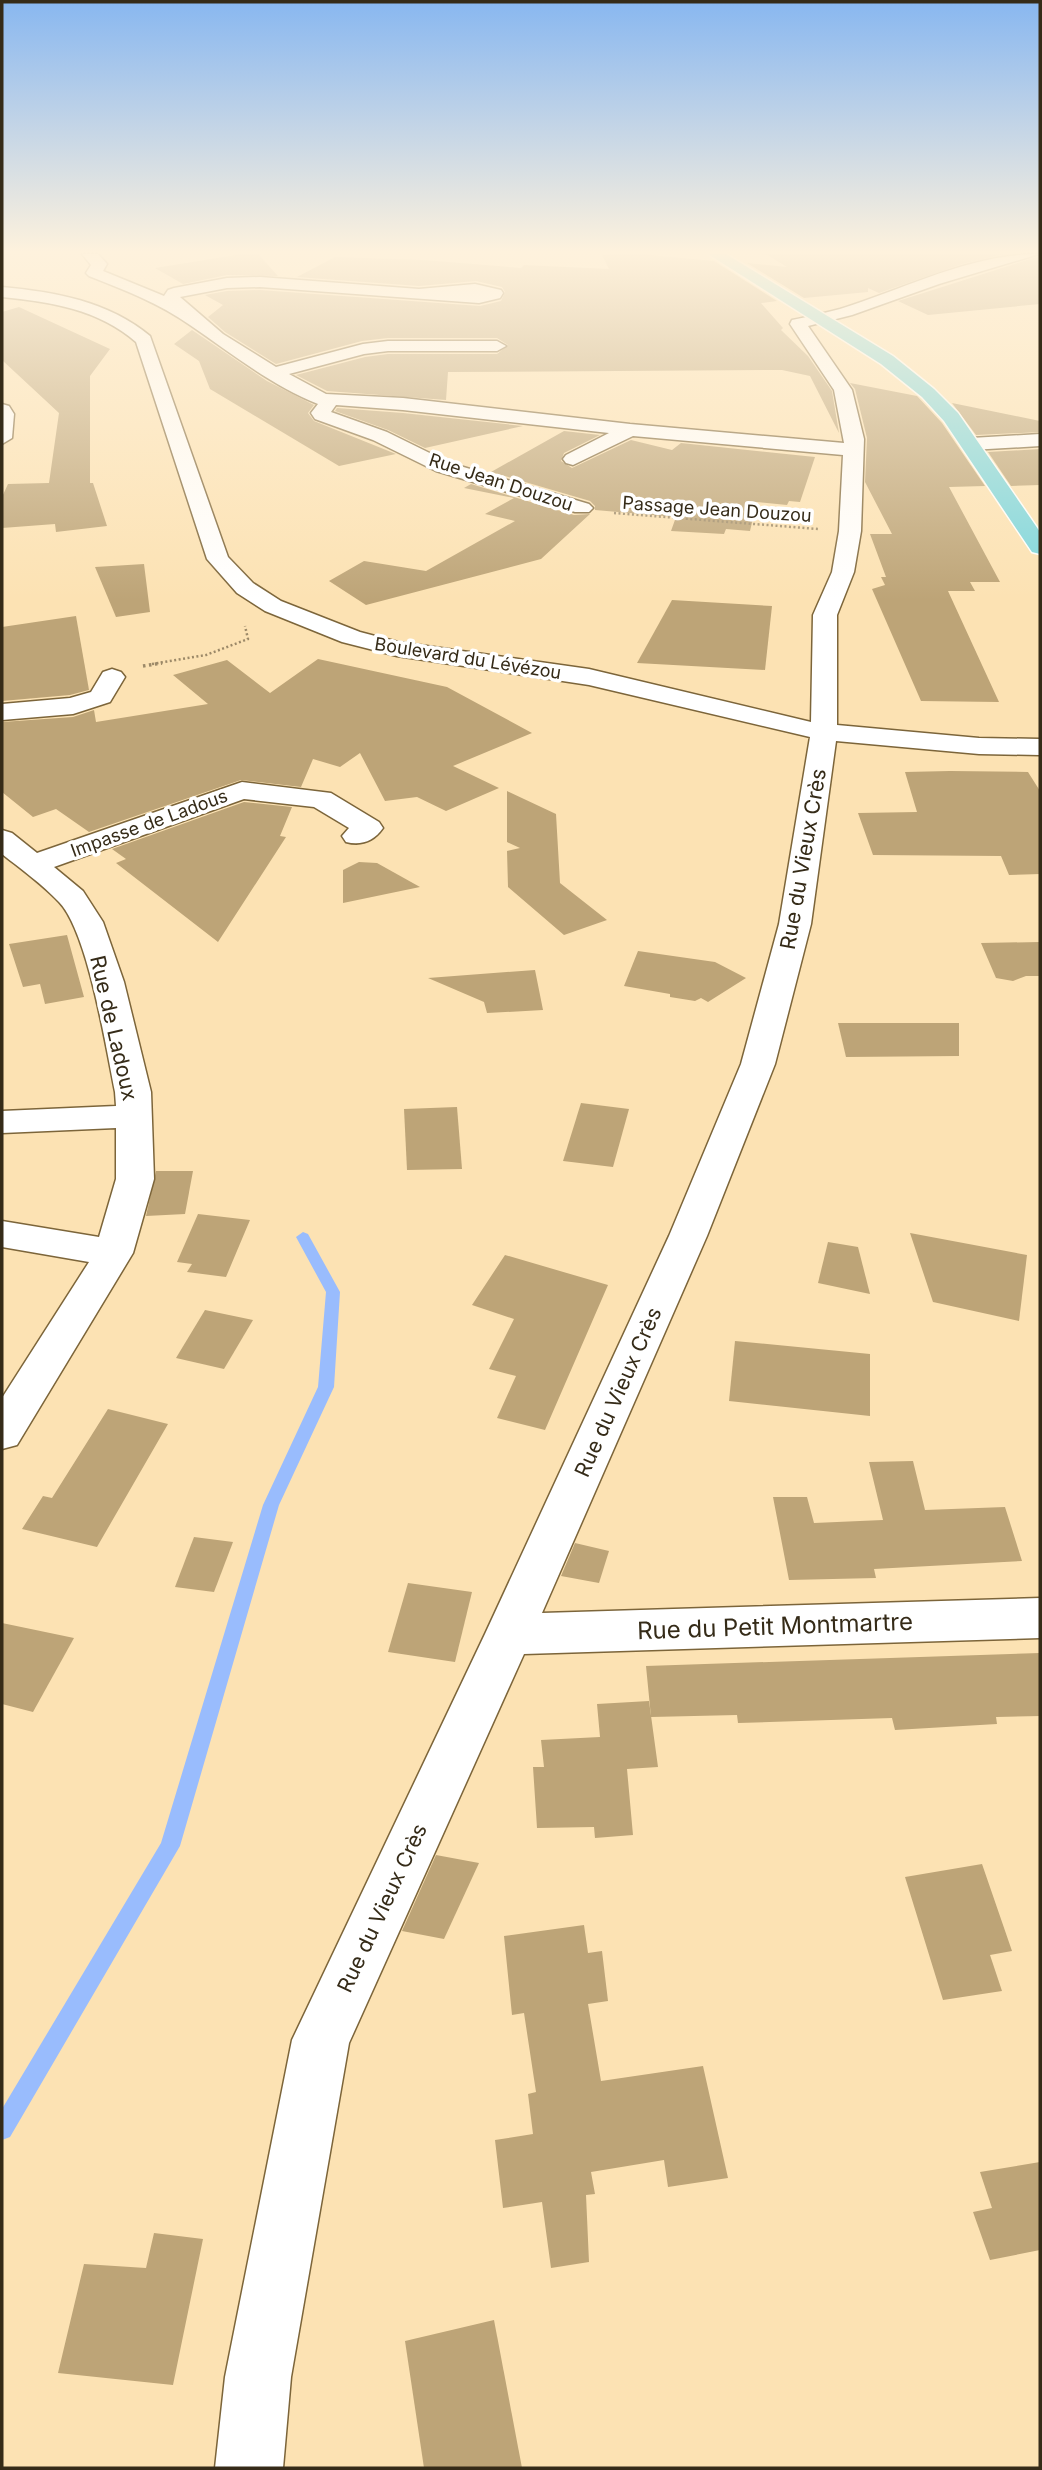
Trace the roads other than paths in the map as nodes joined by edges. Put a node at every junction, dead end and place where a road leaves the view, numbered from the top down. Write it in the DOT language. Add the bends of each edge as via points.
graph roads {
  1 [pos="154,369"];
  2 [pos="267,369"];
  3 [pos="287,369"];
  4 [pos="829,369"];
  5 [pos="896,369"];
  6 [pos="273,373"];
  7 [pos="331,401"];
  8 [pos="2,410"];
  9 [pos="630,429"];
  10 [pos="2,434"];
  11 [pos="1040,440"];
  12 [pos="971,444"];
  13 [pos="853,450"];
  14 [pos="573,459"];
  15 [pos="582,509"];
  16 [pos="1033,527"];
  17 [pos="1040,547"];
  18 [pos="111,677"];
  19 [pos="2,712"];
  20 [pos="824,732"];
  21 [pos="1039,746"];
  22 [pos="356,836"];
  23 [pos="2,839"];
  24 [pos="32,865"];
  25 [pos="133,1116"];
  26 [pos="2,1122"];
  27 [pos="2,1234"];
  28 [pos="114,1252"];
  29 [pos="2,1433"];
  30 [pos="1040,1618"];
  31 [pos="509,1634"];
  32 [pos="250,2468"];
  1 -- 20 [label="street, Boulevard du Lévézou" via="218,559 245,588 273,606 351,637 397,649 589,677"];
  2 -- 6 [label="street"];
  3 -- 6 [label="street"];
  4 -- 13 [label="street, Rue du Vieux Crès" via="843,390"];
  5 -- 12 [label="main road" via="951,417"];
  6 -- 7 [label="street"];
  7 -- 9 [label="street" via="390,403"];
  7 -- 15 [label="street, Rue Jean Douzou" via="322,415 380,436 443,467"];
  8 -- 10 [label="street"];
  9 -- 13 [label="street"];
  9 -- 14 [label="street"];
  11 -- 12 [label="street"];
  12 -- 16 [label="main road"];
  13 -- 20 [label="street, Rue du Vieux Crès" via="850,531 843,572 825,615"];
  16 -- 17 [label="main road"];
  18 -- 19 [label="street" via="101,697 73,706"];
  20 -- 21 [label="street, Boulevard du Lévézou" via="979,747"];
  20 -- 31 [label="street, Rue du Vieux Crès" via="795,924 758,1063 688,1236"];
  22 -- 24 [label="street, Impasse de Ladous" via="369,828 321,799 242,790"];
  23 -- 24 [label="street, Rue de Ladoux"];
  24 -- 25 [label="street, Rue de Ladoux" via="72,898 88,922 108,982 133,1092"];
  25 -- 26 [label="street"];
  25 -- 28 [label="street, Rue de Ladoux" via="135,1179"];
  27 -- 28 [label="street"];
  28 -- 29 [label="street, Rue de Ladoux"];
  30 -- 31 [label="street, Rue du Petit Montmartre"];
  31 -- 32 [label="street, Rue du Vieux Crès" via="321,2039 258,2377"];
}
